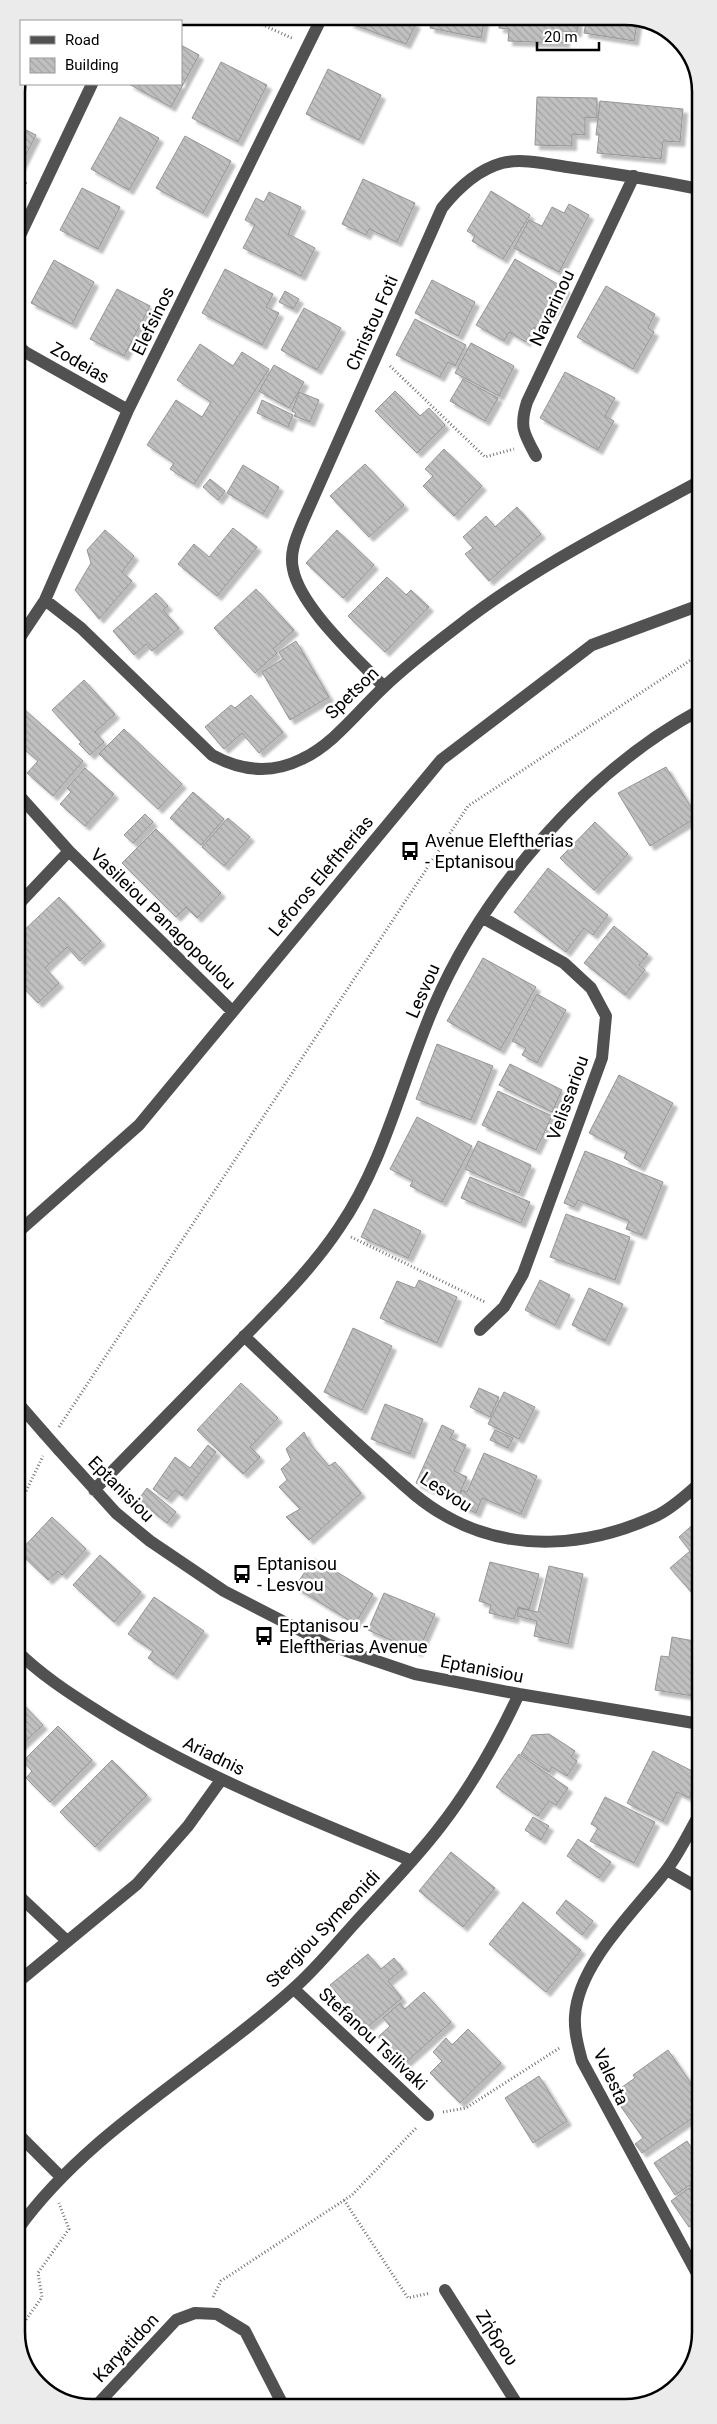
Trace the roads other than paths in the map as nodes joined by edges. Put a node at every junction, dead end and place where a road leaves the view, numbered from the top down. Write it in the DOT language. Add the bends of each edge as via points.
graph roads {
  1 [pos="318,25"];
  2 [pos="92,85"];
  3 [pos="634,176"];
  4 [pos="692,188"];
  5 [pos="25,225"];
  6 [pos="25,352"];
  7 [pos="128,410"];
  8 [pos="533,451"];
  9 [pos="692,485"];
  10 [pos="45,600"];
  11 [pos="692,608"];
  12 [pos="25,630"];
  13 [pos="384,687"];
  14 [pos="692,715"];
  15 [pos="25,803"];
  16 [pos="69,852"];
  17 [pos="25,898"];
  18 [pos="483,918"];
  19 [pos="232,1011"];
  20 [pos="25,1226"];
  21 [pos="480,1330"];
  22 [pos="244,1336"];
  23 [pos="25,1411"];
  24 [pos="692,1489"];
  25 [pos="94,1490"];
  26 [pos="25,1657"];
  27 [pos="519,1694"];
  28 [pos="692,1723"];
  29 [pos="221,1780"];
  30 [pos="692,1826"];
  31 [pos="412,1861"];
  32 [pos="666,1870"];
  33 [pos="692,1885"];
  34 [pos="25,1901"];
  35 [pos="66,1940"];
  36 [pos="25,1976"];
  37 [pos="294,1989"];
  38 [pos="428,2115"];
  39 [pos="25,2143"];
  40 [pos="57,2182"];
  41 [pos="25,2221"];
  42 [pos="692,2265"];
  43 [pos="445,2290"];
  44 [pos="105,2399"];
  45 [pos="280,2399"];
  46 [pos="515,2399"];
  1 -- 7 [label="street, Elefsinos"];
  2 -- 5 [label="street"];
  3 -- 4 [label="street, Christou Foti"];
  3 -- 8 [label="street, Navarinou" via="527,402 522,424"];
  3 -- 13 [label="street, Christou Foti" via="532,162 503,163 480,172 459,188 442,208 297,535 292,558 296,580 306,598 321,619"];
  6 -- 7 [label="street, Zodeias"];
  7 -- 10 [label="street, Elefsinos"];
  9 -- 13 [label="street, Spetson" via="512,588 457,626"];
  10 -- 12 [label="street, Elefsinos"];
  10 -- 13 [label="street, Spetson" via="81,628 212,756 250,770 279,767 302,759 323,746"];
  11 -- 19 [label="street, Leforos Eleftherias" via="592,645 441,760"];
  14 -- 18 [label="street, Lesvou" via="658,735 581,796 511,877"];
  15 -- 16 [label="street, Vasileiou Panagopoulou"];
  16 -- 17 [label="street"];
  16 -- 19 [label="street, Vasileiou Panagopoulou"];
  18 -- 21 [label="street, Velissariou" via="564,964 591,988 606,1016 602,1058 523,1274 501,1310"];
  18 -- 22 [label="street, Lesvou" via="458,956 434,1005 392,1123 366,1181 338,1230 297,1282"];
  19 -- 20 [label="street, Leforos Eleftherias" via="139,1125"];
  22 -- 24 [label="street, Lesvou" via="403,1485 442,1514 468,1528 500,1538 525,1541 562,1542 590,1538 659,1514"];
  22 -- 25 [label="street, Lesvou"];
  23 -- 25 [label="street, Eptanisiou, bridge"];
  25 -- 27 [label="street, Eptanisiou" via="123,1519 184,1566 272,1617 329,1645 416,1674"];
  26 -- 29 [label="street, Ariadnis" via="70,1694 137,1737"];
  27 -- 28 [label="street, Eptanisiou"];
  27 -- 31 [label="street, Stergiou Symeonidi" via="477,1775"];
  29 -- 31 [label="street, Ariadnis"];
  29 -- 35 [label="street" via="188,1826 137,1884"];
  30 -- 32 [label="street, Valesta"];
  31 -- 37 [label="street, Stergiou Symeonidi"];
  32 -- 33 [label="street"];
  32 -- 42 [label="street, Valesta" via="586,1976 578,1996 576,2038 582,2061 603,2104"];
  34 -- 35 [label="street"];
  35 -- 36 [label="street"];
  37 -- 38 [label="street, Stefanou Tsilivaki"];
  37 -- 40 [label="street, Stergiou Symeonidi" via="125,2123"];
  39 -- 40 [label="street"];
  40 -- 41 [label="street, Stergiou Symeonidi"];
  43 -- 46 [label="street, Ζήδρου"];
  44 -- 45 [label="street, Karyatidon" via="176,2320 195,2313 217,2314 245,2331"];
}
